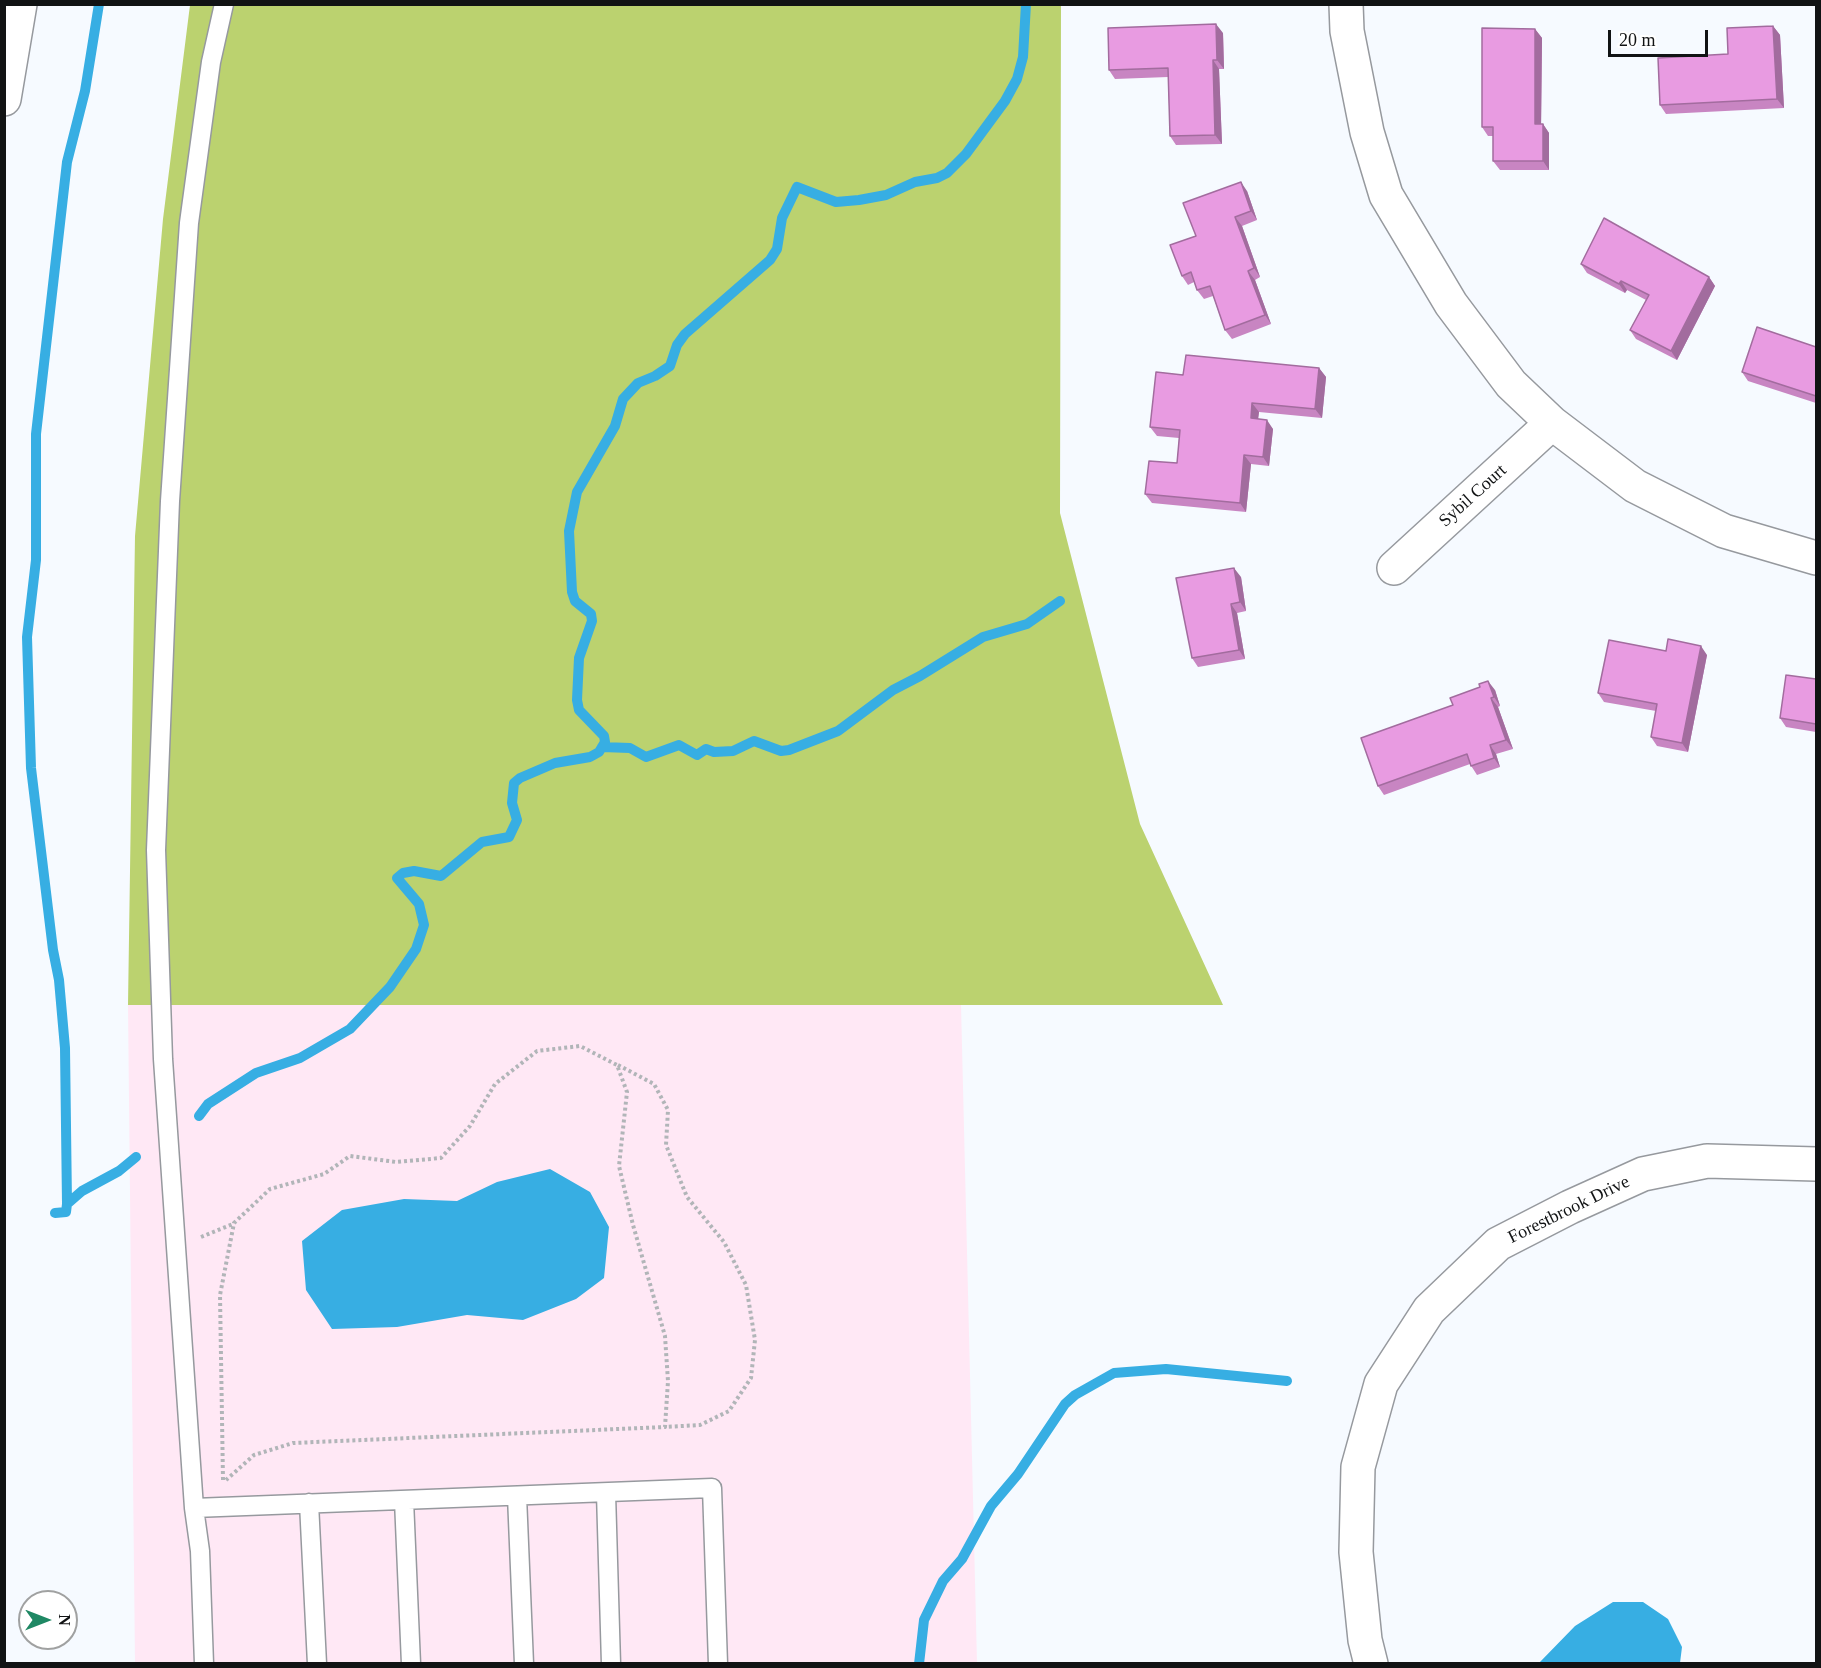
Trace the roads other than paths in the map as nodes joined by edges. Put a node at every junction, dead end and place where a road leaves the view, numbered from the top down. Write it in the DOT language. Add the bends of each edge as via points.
graph roads {
  1 [pos="20,4"];
  2 [pos="224,4"];
  3 [pos="1346,4"];
  4 [pos="4,99"];
  5 [pos="1552,423"];
  6 [pos="1816,558"];
  7 [pos="1394,568"];
  8 [pos="1816,1164"];
  9 [pos="606,1493"];
  10 [pos="517,1496"];
  11 [pos="404,1500"];
  12 [pos="309,1503"];
  13 [pos="194,1508"];
  14 [pos="204,1664"];
  15 [pos="317,1664"];
  16 [pos="411,1664"];
  17 [pos="524,1664"];
  18 [pos="611,1664"];
  19 [pos="718,1664"];
  20 [pos="1371,1664"];
  1 -- 4 [label="main road"];
  2 -- 13 [label="lane" via="211,62 189,223 170,501 156,850 164,1059"];
  3 -- 5 [label="main road" via="1347,31 1367,132 1386,195 1450,304 1511,384"];
  5 -- 6 [label="main road" via="1635,486 1724,531"];
  5 -- 7 [label="main road, Sybil Court"];
  8 -- 20 [label="main road, Forestbrook Drive" via="1707,1161 1643,1174 1498,1244 1429,1310 1381,1384 1358,1467 1356,1552"];
  9 -- 10 [label="lane"];
  9 -- 18 [label="lane"];
  9 -- 19 [label="lane" via="712,1488"];
  10 -- 11 [label="lane"];
  10 -- 17 [label="lane"];
  11 -- 12 [label="lane"];
  11 -- 16 [label="lane"];
  12 -- 13 [label="lane"];
  12 -- 15 [label="lane"];
  13 -- 14 [label="lane" via="200,1551"];
}
